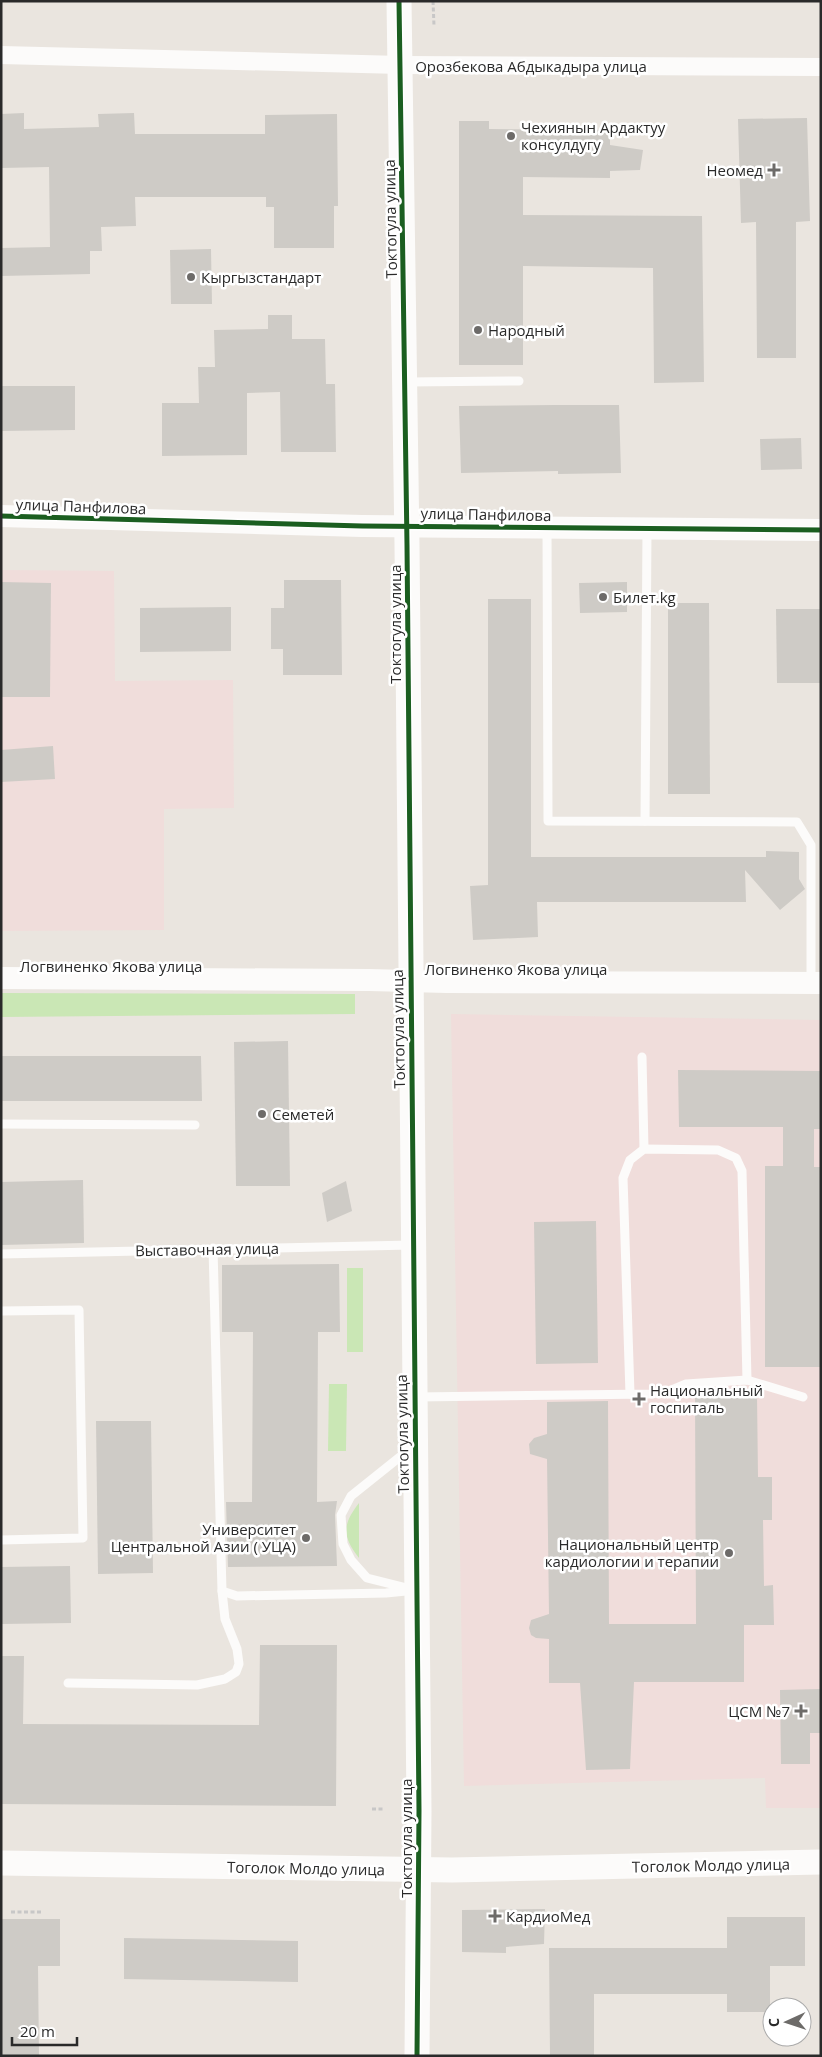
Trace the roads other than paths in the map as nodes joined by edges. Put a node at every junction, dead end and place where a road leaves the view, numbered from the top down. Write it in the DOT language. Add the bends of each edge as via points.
graph roads {
  1 [pos="399,1"];
  2 [pos="1,56"];
  3 [pos="400,65"];
  4 [pos="821,67"];
  5 [pos="519,381"];
  6 [pos="405,382"];
  7 [pos="1,516"];
  8 [pos="407,525"];
  9 [pos="547,527"];
  10 [pos="647,528"];
  11 [pos="821,530"];
  12 [pos="645,821"];
  13 [pos="1,978"];
  14 [pos="410,981"];
  15 [pos="816,983"];
  16 [pos="642,1058"];
  17 [pos="1,1124"];
  18 [pos="195,1125"];
  19 [pos="644,1150"];
  20 [pos="413,1245"];
  21 [pos="212,1248"];
  22 [pos="1,1254"];
  23 [pos="1,1311"];
  24 [pos="747,1380"];
  25 [pos="630,1394"];
  26 [pos="414,1397"];
  27 [pos="803,1397"];
  28 [pos="415,1445"];
  29 [pos="1,1540"];
  30 [pos="416,1590"];
  31 [pos="222,1591"];
  32 [pos="68,1683"];
  33 [pos="821,1862"];
  34 [pos="1,1863"];
  35 [pos="419,1870"];
  36 [pos="417,2056"];
  1 -- 3 [label="main road, Токтогула улица"];
  2 -- 3 [label="street, Орозбекова Абдыкадыра улица"];
  3 -- 4 [label="street, Орозбекова Абдыкадыра улица"];
  3 -- 6 [label="main road, Токтогула улица"];
  5 -- 6 [label="lane"];
  6 -- 8 [label="main road, Токтогула улица"];
  7 -- 8 [label="street, улица Панфилова"];
  8 -- 9 [label="street, улица Панфилова"];
  8 -- 14 [label="main road, Токтогула улица"];
  9 -- 10 [label="street, улица Панфилова"];
  9 -- 12 [label="lane" via="548,821"];
  10 -- 11 [label="street, улица Панфилова"];
  10 -- 12 [label="lane"];
  12 -- 15 [label="lane" via="798,822 811,845"];
  13 -- 14 [label="street, Логвиненко Якова улица"];
  14 -- 15 [label="street, Логвиненко Якова улица"];
  14 -- 20 [label="main road, Токтогула улица"];
  16 -- 19 [label="lane"];
  17 -- 18 [label="lane"];
  19 -- 24 [label="lane" via="718,1150 736,1158 742,1171"];
  19 -- 25 [label="lane" via="630,1160 623,1178"];
  20 -- 21 [label="lane, Выставочная улица"];
  20 -- 26 [label="main road, Токтогула улица"];
  21 -- 22 [label="lane, Выставочная улица"];
  21 -- 31 [label="lane"];
  23 -- 29 [label="lane" via="79,1310 83,1538"];
  24 -- 25 [label="lane" via="686,1384 666,1392"];
  24 -- 27 [label="lane"];
  25 -- 26 [label="lane"];
  26 -- 28 [label="main road, Токтогула улица"];
  28 -- 30 [label="main road, Токтогула улица"];
  28 -- 30 [label="lane" via="351,1496 341,1515 343,1544 351,1560 367,1578"];
  30 -- 31 [label="lane" via="386,1594 236,1596"];
  30 -- 35 [label="main road, Токтогула улица"];
  31 -- 32 [label="lane" via="225,1619 237,1649 239,1664 236,1672 225,1680 197,1685"];
  33 -- 35 [label="main road, Тоголок Молдо улица"];
  34 -- 35 [label="main road, Тоголок Молдо улица"];
  35 -- 36 [label="main road, Токтогула улица"];
}
